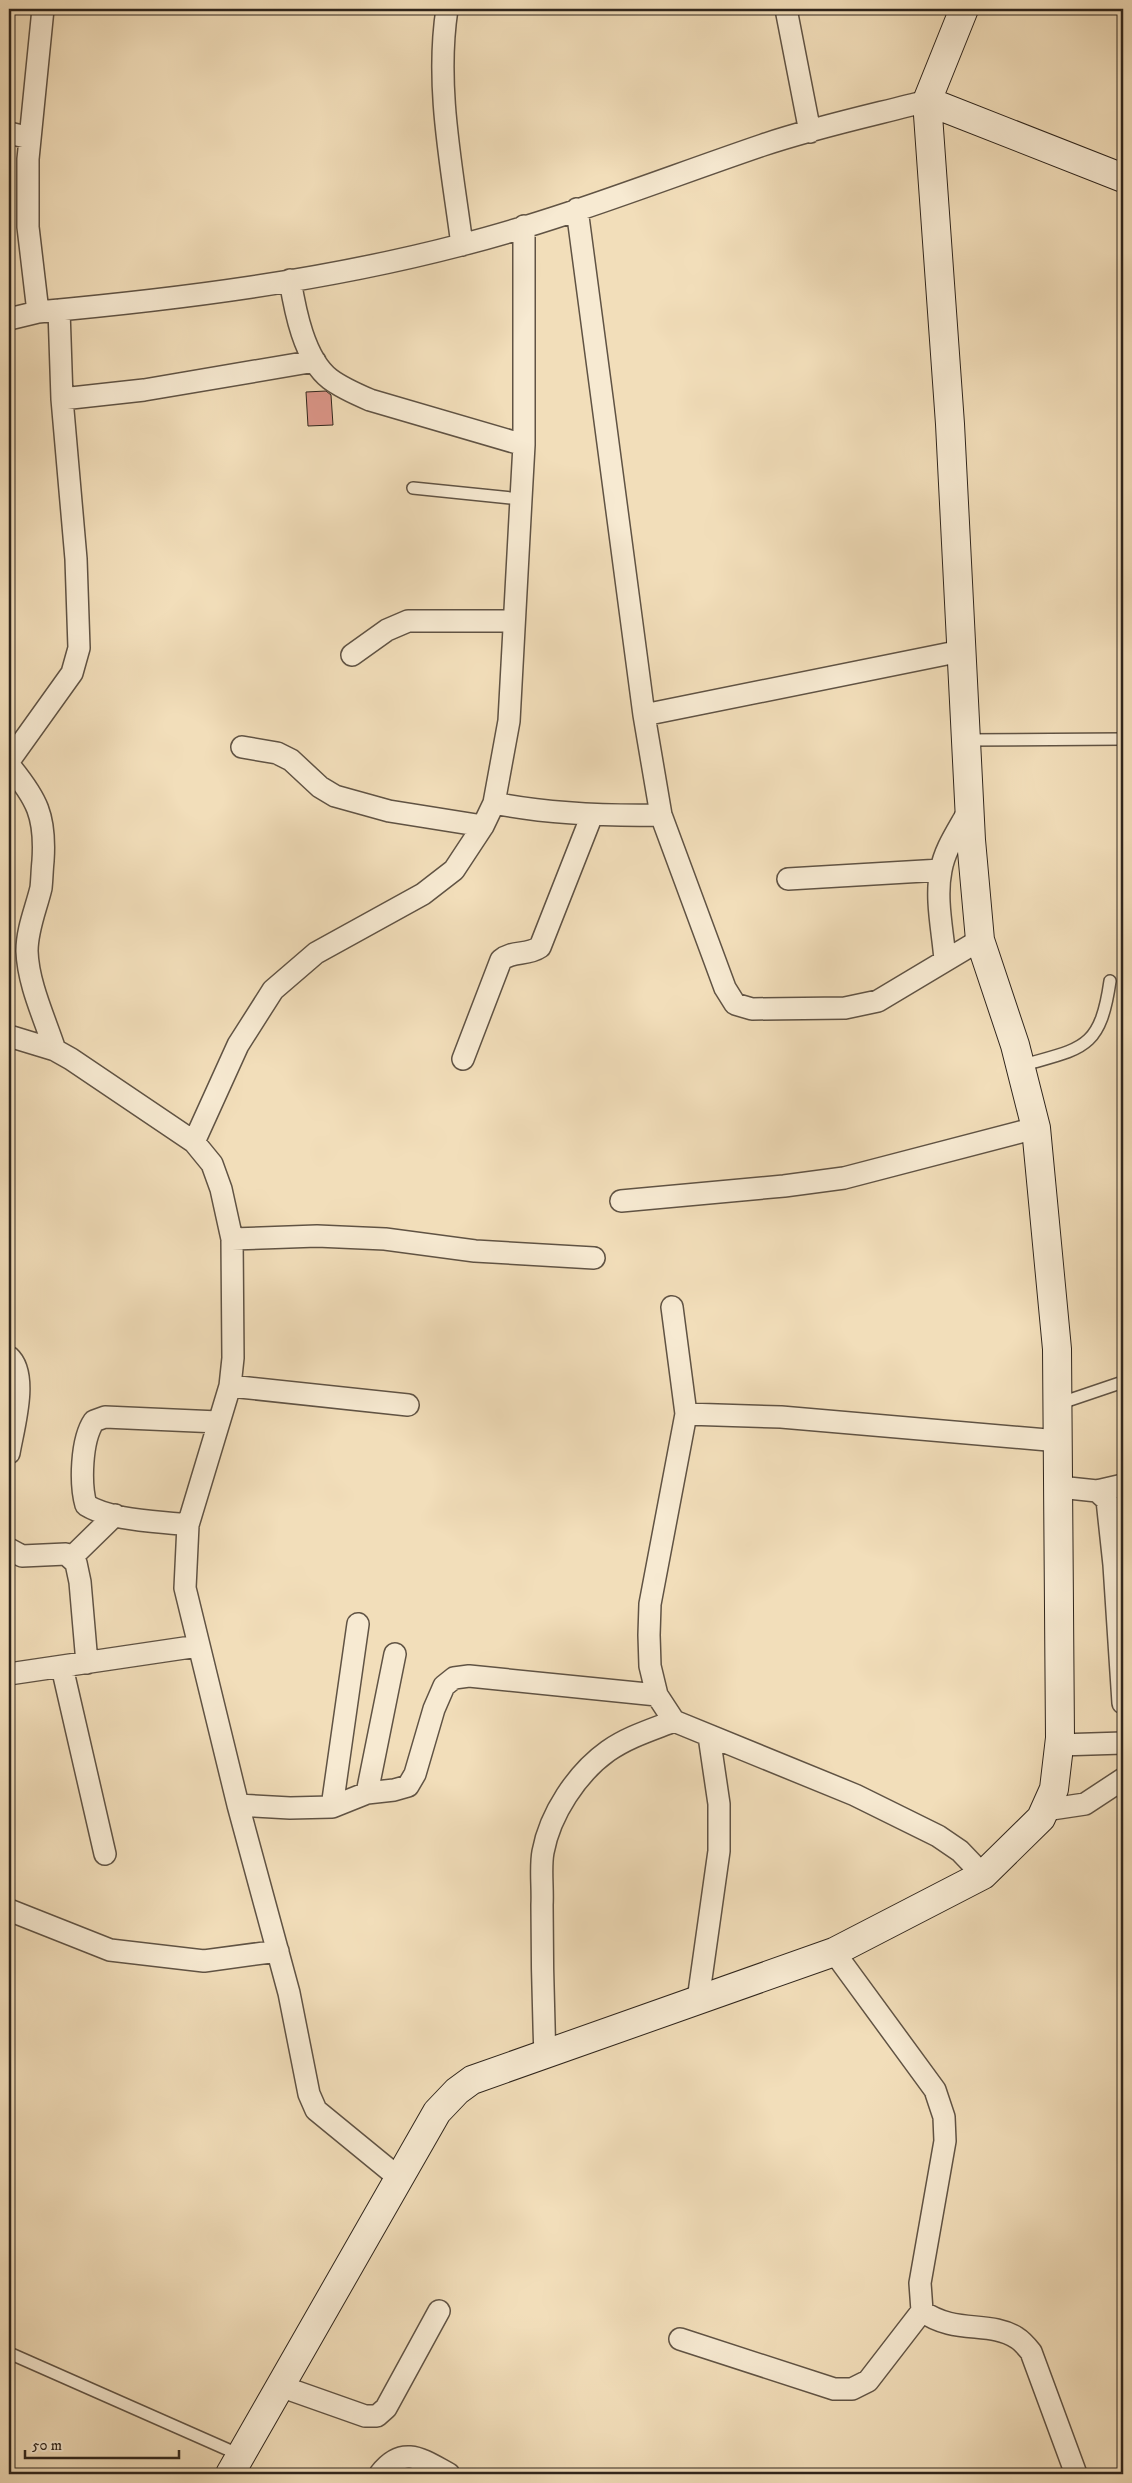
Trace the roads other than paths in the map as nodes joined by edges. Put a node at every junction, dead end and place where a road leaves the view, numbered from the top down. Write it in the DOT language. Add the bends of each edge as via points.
graph roads {
  1 [pos="43,9"];
  2 [pos="446,9"];
  3 [pos="786,9"];
  4 [pos="964,9"];
  5 [pos="928,100"];
  6 [pos="810,132"];
  7 [pos="9,133"];
  8 [pos="30,138"];
  9 [pos="1123,178"];
  10 [pos="577,209"];
  11 [pos="19,226"];
  12 [pos="524,226"];
  13 [pos="462,245"];
  14 [pos="290,280"];
  15 [pos="59,310"];
  16 [pos="38,312"];
  17 [pos="9,319"];
  18 [pos="315,361"];
  19 [pos="62,399"];
  20 [pos="524,444"];
  21 [pos="413,488"];
  22 [pos="521,499"];
  23 [pos="514,620"];
  24 [pos="961,651"];
  25 [pos="352,655"];
  26 [pos="644,715"];
  27 [pos="1123,739"];
  28 [pos="966,740"];
  29 [pos="242,747"];
  30 [pos="9,761"];
  31 [pos="9,765"];
  32 [pos="494,803"];
  33 [pos="969,810"];
  34 [pos="661,814"];
  35 [pos="592,815"];
  36 [pos="483,826"];
  37 [pos="941,870"];
  38 [pos="788,879"];
  39 [pos="980,940"];
  40 [pos="946,960"];
  41 [pos="1110,981"];
  42 [pos="9,1036"];
  43 [pos="55,1050"];
  44 [pos="463,1059"];
  45 [pos="1020,1066"];
  46 [pos="1036,1128"];
  47 [pos="194,1142"];
  48 [pos="621,1201"];
  49 [pos="232,1239"];
  50 [pos="594,1258"];
  51 [pos="672,1307"];
  52 [pos="9,1356"];
  53 [pos="1123,1382"];
  54 [pos="230,1386"];
  55 [pos="1058,1404"];
  56 [pos="408,1406"];
  57 [pos="686,1414"];
  58 [pos="218,1422"];
  59 [pos="1059,1441"];
  60 [pos="9,1453"];
  61 [pos="1123,1485"];
  62 [pos="1060,1487"];
  63 [pos="1097,1491"];
  64 [pos="114,1515"];
  65 [pos="188,1525"];
  66 [pos="9,1549"];
  67 [pos="71,1558"];
  68 [pos="358,1624"];
  69 [pos="198,1646"];
  70 [pos="395,1654"];
  71 [pos="87,1663"];
  72 [pos="62,1667"];
  73 [pos="9,1674"];
  74 [pos="657,1695"];
  75 [pos="1123,1703"];
  76 [pos="674,1722"];
  77 [pos="709,1736"];
  78 [pos="1123,1743"];
  79 [pos="1060,1745"];
  80 [pos="1123,1779"];
  81 [pos="367,1793"];
  82 [pos="238,1805"];
  83 [pos="332,1807"];
  84 [pos="1044,1810"];
  85 [pos="105,1854"];
  86 [pos="983,1875"];
  87 [pos="9,1910"];
  88 [pos="278,1952"];
  89 [pos="834,1952"];
  90 [pos="698,2000"];
  91 [pos="545,2054"];
  92 [pos="399,2178"];
  93 [pos="922,2310"];
  94 [pos="439,2312"];
  95 [pos="680,2339"];
  96 [pos="9,2353"];
  97 [pos="280,2386"];
  98 [pos="235,2465"];
  99 [pos="380,2474"];
  100 [pos="449,2474"];
  101 [pos="1076,2474"];
  1 -- 8 [label="street"];
  2 -- 13 [label="street" via="443,31 444,104"];
  3 -- 6 [label="street"];
  4 -- 5 [label="street"];
  5 -- 6 [label="street"];
  5 -- 9 [label="street"];
  5 -- 24 [label="street" via="950,424"];
  6 -- 10 [label="street"];
  7 -- 8 [label="street"];
  8 -- 11 [label="street"];
  10 -- 12 [label="street"];
  10 -- 26 [label="street"];
  11 -- 16 [label="street"];
  12 -- 13 [label="street"];
  12 -- 20 [label="street"];
  13 -- 14 [label="street" via="373,266"];
  14 -- 15 [label="street" via="218,293"];
  14 -- 18 [label="street" via="295,312"];
  15 -- 16 [label="street"];
  15 -- 19 [label="street"];
  16 -- 17 [label="street"];
  18 -- 19 [label="street" via="144,390"];
  18 -- 20 [label="street" via="328,378 370,400"];
  19 -- 30 [label="street" via="76,559 79,648 72,673"];
  20 -- 22 [label="street"];
  21 -- 22 [label="lane"];
  22 -- 23 [label="street"];
  23 -- 25 [label="street" via="408,621 387,630"];
  23 -- 32 [label="street" via="509,721"];
  24 -- 26 [label="street"];
  24 -- 28 [label="street"];
  26 -- 34 [label="street"];
  27 -- 28 [label="lane"];
  28 -- 33 [label="street"];
  29 -- 36 [label="street" via="277,753 291,760 320,787 335,796 390,811"];
  31 -- 43 [label="street" via="26,786 38,809 45,834 41,886 30,925 27,951 33,982"];
  32 -- 35 [label="street"];
  32 -- 36 [label="street"];
  33 -- 37 [label="street" via="948,849"];
  33 -- 39 [label="street"];
  34 -- 35 [label="street"];
  34 -- 40 [label="street" via="725,988 735,1004 752,1009 845,1008 878,1001"];
  35 -- 44 [label="street" via="540,948 527,954 507,955 501,960"];
  36 -- 47 [label="street" via="454,870 423,894 316,953 274,990 238,1045"];
  37 -- 38 [label="street"];
  37 -- 40 [label="street" via="939,892"];
  39 -- 40 [label="street"];
  39 -- 45 [label="street"];
  41 -- 45 [label="lane" via="1106,1011 1097,1031 1078,1049"];
  42 -- 43 [label="street"];
  43 -- 47 [label="street"];
  45 -- 46 [label="street"];
  46 -- 48 [label="street" via="844,1178"];
  46 -- 55 [label="street" via="1057,1349"];
  47 -- 49 [label="street" via="212,1164"];
  49 -- 50 [label="street" via="317,1236 385,1239 475,1251"];
  49 -- 54 [label="street" via="234,1306"];
  51 -- 57 [label="street"];
  52 -- 60 [label="street" via="18,1377 18,1400"];
  53 -- 55 [label="lane"];
  54 -- 56 [label="street"];
  54 -- 58 [label="street"];
  55 -- 59 [label="street"];
  57 -- 59 [label="street" via="781,1417"];
  57 -- 74 [label="street" via="650,1604 650,1666"];
  58 -- 64 [label="street" via="105,1417 94,1421 86,1440 82,1492 86,1505 96,1512"];
  58 -- 65 [label="street"];
  59 -- 62 [label="street"];
  61 -- 63 [label="street"];
  62 -- 63 [label="street"];
  62 -- 79 [label="street"];
  63 -- 75 [label="street" via="1107,1500 1110,1520"];
  64 -- 65 [label="street"];
  64 -- 67 [label="street"];
  65 -- 69 [label="street" via="185,1588"];
  66 -- 67 [label="street" via="22,1556 55,1553"];
  67 -- 71 [label="street" via="76,1563 80,1582"];
  68 -- 83 [label="street"];
  69 -- 71 [label="street"];
  69 -- 82 [label="street"];
  70 -- 81 [label="street"];
  71 -- 72 [label="street"];
  72 -- 73 [label="street"];
  72 -- 85 [label="street"];
  74 -- 76 [label="street"];
  74 -- 81 [label="street" via="469,1676 454,1678 444,1686 434,1709 415,1774 408,1786"];
  76 -- 77 [label="street"];
  76 -- 91 [label="street" via="628,1738 587,1768 552,1823 543,1852"];
  77 -- 86 [label="street" via="855,1795 938,1836 960,1851"];
  77 -- 90 [label="street" via="718,1804 718,1851"];
  78 -- 79 [label="street"];
  79 -- 84 [label="street" via="1054,1789"];
  80 -- 84 [label="street" via="1085,1804"];
  81 -- 83 [label="street"];
  82 -- 83 [label="street"];
  82 -- 88 [label="street"];
  84 -- 86 [label="street" via="1041,1818"];
  86 -- 89 [label="street"];
  87 -- 88 [label="street" via="110,1950 204,1961"];
  88 -- 92 [label="street" via="309,2094 316,2110"];
  89 -- 90 [label="street"];
  89 -- 93 [label="street" via="913,2056 935,2090 944,2118 945,2141 920,2283"];
  90 -- 91 [label="street"];
  91 -- 92 [label="street" via="472,2080 457,2090 437,2112"];
  92 -- 97 [label="street"];
  93 -- 95 [label="street" via="868,2381 852,2389 834,2389"];
  93 -- 101 [label="street" via="935,2320 1003,2332 1025,2345 1031,2352"];
  94 -- 97 [label="street" via="386,2408 377,2416 365,2416"];
  96 -- 98 [label="lane"];
  97 -- 98 [label="street"];
  99 -- 100 [label="street" via="403,2456 419,2458"];
}
